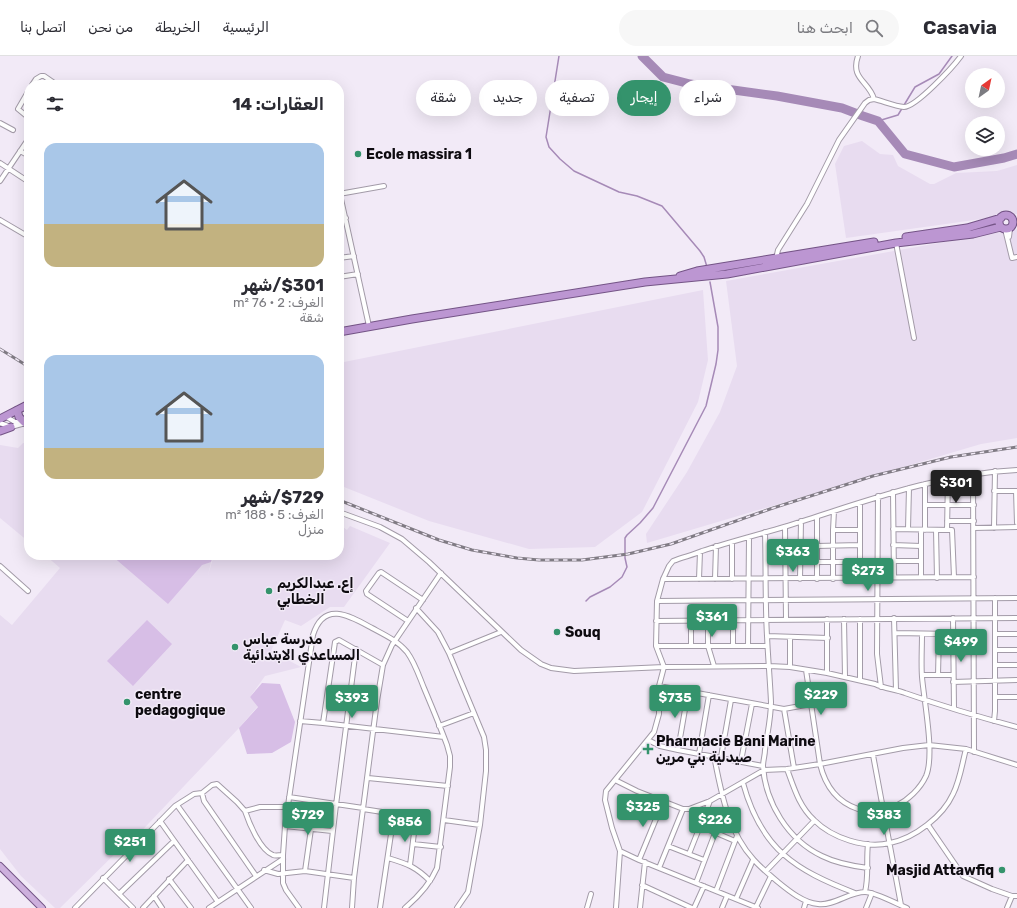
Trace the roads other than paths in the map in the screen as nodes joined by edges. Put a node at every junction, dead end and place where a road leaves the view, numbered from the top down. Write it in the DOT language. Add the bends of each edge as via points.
graph roads {
  1 [pos="858,56"];
  2 [pos="961,56"];
  3 [pos="35,80"];
  4 [pos="50,80"];
  5 [pos="24,99"];
  6 [pos="874,99"];
  7 [pos="24,114"];
  8 [pos="0,123"];
  9 [pos="13,130"];
  10 [pos="24,145"];
  11 [pos="20,151"];
  12 [pos="24,153"];
  13 [pos="0,163"];
  14 [pos="8,169"];
  15 [pos="24,179"];
  16 [pos="0,181"];
  17 [pos="384,186"];
  18 [pos="344,192"];
  19 [pos="344,210"];
  20 [pos="1014,216"];
  21 [pos="346,218"];
  22 [pos="1000,218"];
  23 [pos="0,220"];
  24 [pos="1009,227"];
  25 [pos="24,234"];
  26 [pos="896,243"];
  27 [pos="851,248"];
  28 [pos="354,256"];
  29 [pos="344,257"];
  30 [pos="1017,257"];
  31 [pos="776,260"];
  32 [pos="358,274"];
  33 [pos="344,276"];
  34 [pos="369,326"];
  35 [pos="344,331"];
  36 [pos="914,338"];
  37 [pos="24,407"];
  38 [pos="2,418"];
  39 [pos="24,420"];
  40 [pos="24,422"];
  41 [pos="0,423"];
  42 [pos="24,423"];
  43 [pos="11,427"];
  44 [pos="0,431"];
  45 [pos="1017,470"];
  46 [pos="995,471"];
  47 [pos="974,474"];
  48 [pos="948,478"];
  49 [pos="925,484"];
  50 [pos="909,488"];
  51 [pos="994,491"];
  52 [pos="1016,491"];
  53 [pos="893,492"];
  54 [pos="878,496"];
  55 [pos="860,503"];
  56 [pos="925,505"];
  57 [pos="948,505"];
  58 [pos="974,505"];
  59 [pos="834,511"];
  60 [pos="344,514"];
  61 [pos="817,517"];
  62 [pos="801,521"];
  63 [pos="948,521"];
  64 [pos="974,521"];
  65 [pos="1017,523"];
  66 [pos="785,527"];
  67 [pos="1017,527"];
  68 [pos="974,528"];
  69 [pos="994,528"];
  70 [pos="893,529"];
  71 [pos="908,529"];
  72 [pos="832,530"];
  73 [pos="860,530"];
  74 [pos="923,530"];
  75 [pos="936,530"];
  76 [pos="947,530"];
  77 [pos="765,532"];
  78 [pos="748,537"];
  79 [pos="732,542"];
  80 [pos="832,545"];
  81 [pos="860,545"];
  82 [pos="893,545"];
  83 [pos="716,546"];
  84 [pos="817,546"];
  85 [pos="920,546"];
  86 [pos="700,552"];
  87 [pos="893,560"];
  88 [pos="920,561"];
  89 [pos="817,562"];
  90 [pos="832,562"];
  91 [pos="860,562"];
  92 [pos="0,566"];
  93 [pos="441,573"];
  94 [pos="921,577"];
  95 [pos="954,577"];
  96 [pos="974,577"];
  97 [pos="699,578"];
  98 [pos="748,578"];
  99 [pos="766,578"];
  100 [pos="860,578"];
  101 [pos="877,578"];
  102 [pos="894,578"];
  103 [pos="937,578"];
  104 [pos="663,579"];
  105 [pos="715,579"];
  106 [pos="732,579"];
  107 [pos="785,579"];
  108 [pos="800,579"];
  109 [pos="817,579"];
  110 [pos="833,579"];
  111 [pos="28,591"];
  112 [pos="975,598"];
  113 [pos="995,598"];
  114 [pos="1017,598"];
  115 [pos="876,599"];
  116 [pos="423,600"];
  117 [pos="657,600"];
  118 [pos="748,600"];
  119 [pos="767,600"];
  120 [pos="785,600"];
  121 [pos="416,608"];
  122 [pos="877,618"];
  123 [pos="894,618"];
  124 [pos="953,618"];
  125 [pos="974,618"];
  126 [pos="994,618"];
  127 [pos="1017,618"];
  128 [pos="766,619"];
  129 [pos="786,619"];
  130 [pos="827,619"];
  131 [pos="844,619"];
  132 [pos="860,619"];
  133 [pos="691,620"];
  134 [pos="708,620"];
  135 [pos="732,620"];
  136 [pos="748,620"];
  137 [pos="408,621"];
  138 [pos="656,621"];
  139 [pos="501,632"];
  140 [pos="895,633"];
  141 [pos="922,634"];
  142 [pos="939,634"];
  143 [pos="953,634"];
  144 [pos="994,634"];
  145 [pos="1017,634"];
  146 [pos="767,636"];
  147 [pos="790,637"];
  148 [pos="828,638"];
  149 [pos="395,641"];
  150 [pos="656,646"];
  151 [pos="691,646"];
  152 [pos="708,646"];
  153 [pos="733,646"];
  154 [pos="748,646"];
  155 [pos="768,646"];
  156 [pos="356,650"];
  157 [pos="995,650"];
  158 [pos="1017,650"];
  159 [pos="449,653"];
  160 [pos="383,665"];
  161 [pos="995,665"];
  162 [pos="1017,665"];
  163 [pos="714,666"];
  164 [pos="769,666"];
  165 [pos="664,667"];
  166 [pos="790,667"];
  167 [pos="806,670"];
  168 [pos="827,673"];
  169 [pos="922,675"];
  170 [pos="938,675"];
  171 [pos="953,675"];
  172 [pos="845,677"];
  173 [pos="860,680"];
  174 [pos="995,680"];
  175 [pos="1017,680"];
  176 [pos="974,681"];
  177 [pos="953,682"];
  178 [pos="659,686"];
  179 [pos="881,687"];
  180 [pos="896,690"];
  181 [pos="688,692"];
  182 [pos="709,695"];
  183 [pos="995,697"];
  184 [pos="1017,697"];
  185 [pos="731,700"];
  186 [pos="924,700"];
  187 [pos="752,704"];
  188 [pos="811,704"];
  189 [pos="771,707"];
  190 [pos="784,709"];
  191 [pos="954,709"];
  192 [pos="474,713"];
  193 [pos="974,715"];
  194 [pos="300,721"];
  195 [pos="994,721"];
  196 [pos="322,723"];
  197 [pos="347,726"];
  198 [pos="439,726"];
  199 [pos="374,728"];
  200 [pos="1017,728"];
  201 [pos="444,737"];
  202 [pos="648,740"];
  203 [pos="929,745"];
  204 [pos="966,749"];
  205 [pos="678,750"];
  206 [pos="974,752"];
  207 [pos="699,754"];
  208 [pos="873,755"];
  209 [pos="714,756"];
  210 [pos="721,757"];
  211 [pos="741,761"];
  212 [pos="820,764"];
  213 [pos="1017,765"];
  214 [pos="764,768"];
  215 [pos="794,768"];
  216 [pos="787,769"];
  217 [pos="368,778"];
  218 [pos="615,780"];
  219 [pos="743,783"];
  220 [pos="448,786"];
  221 [pos="202,793"];
  222 [pos="722,794"];
  223 [pos="289,797"];
  224 [pos="710,800"];
  225 [pos="663,802"];
  226 [pos="177,805"];
  227 [pos="336,805"];
  228 [pos="288,807"];
  229 [pos="363,808"];
  230 [pos="683,809"];
  231 [pos="884,810"];
  232 [pos="245,811"];
  233 [pos="394,814"];
  234 [pos="444,820"];
  235 [pos="160,821"];
  236 [pos="814,821"];
  237 [pos="480,825"];
  238 [pos="928,825"];
  239 [pos="285,826"];
  240 [pos="700,826"];
  241 [pos="311,829"];
  242 [pos="332,831"];
  243 [pos="715,833"];
  244 [pos="797,838"];
  245 [pos="736,839"];
  246 [pos="174,841"];
  247 [pos="890,843"];
  248 [pos="413,844"];
  249 [pos="868,844"];
  250 [pos="668,846"];
  251 [pos="441,847"];
  252 [pos="620,851"];
  253 [pos="689,854"];
  254 [pos="782,854"];
  255 [pos="283,857"];
  256 [pos="388,858"];
  257 [pos="188,860"];
  258 [pos="639,860"];
  259 [pos="704,860"];
  260 [pos="753,860"];
  261 [pos="645,862"];
  262 [pos="410,865"];
  263 [pos="0,866"];
  264 [pos="659,868"];
  265 [pos="868,868"];
  266 [pos="264,870"];
  267 [pos="305,871"];
  268 [pos="766,871"];
  269 [pos="284,872"];
  270 [pos="328,874"];
  271 [pos="256,876"];
  272 [pos="772,876"];
  273 [pos="103,878"];
  274 [pos="354,878"];
  275 [pos="169,879"];
  276 [pos="430,881"];
  277 [pos="696,883"];
  278 [pos="642,886"];
  279 [pos="704,886"];
  280 [pos="238,889"];
  281 [pos="716,891"];
  282 [pos="865,892"];
  283 [pos="872,893"];
  284 [pos="119,894"];
  285 [pos="591,894"];
  286 [pos="856,894"];
  287 [pos="154,896"];
  288 [pos="727,896"];
  289 [pos="1015,896"];
  290 [pos="736,899"];
  291 [pos="806,901"];
  292 [pos="218,902"];
  293 [pos="894,903"];
  294 [pos="901,905"];
  295 [pos="818,906"];
  296 [pos="42,908"];
  297 [pos="75,908"];
  298 [pos="133,908"];
  299 [pos="143,908"];
  300 [pos="162,908"];
  301 [pos="191,908"];
  302 [pos="209,908"];
  303 [pos="251,908"];
  304 [pos="298,908"];
  305 [pos="324,908"];
  306 [pos="352,908"];
  307 [pos="380,908"];
  308 [pos="405,908"];
  309 [pos="456,908"];
  310 [pos="588,908"];
  311 [pos="616,908"];
  312 [pos="640,908"];
  313 [pos="693,908"];
  314 [pos="722,908"];
  315 [pos="757,908"];
  316 [pos="804,908"];
  317 [pos="866,908"];
  318 [pos="891,908"];
  319 [pos="907,908"];
  320 [pos="1007,908"];
  1 -- 6 [label="street" via="857,74"];
  2 -- 6 [label="street" via="938,82 912,104 903,107"];
  3 -- 4 [label="street" via="41,76"];
  5 -- 7 [label="street" via="18,109"];
  6 -- 31 [label="street" via="865,103 836,145 807,204 783,240"];
  8 -- 9 [label="street"];
  10 -- 11 [label="street"];
  11 -- 12 [label="street"];
  11 -- 14 [label="street"];
  13 -- 14 [label="street"];
  14 -- 15 [label="street"];
  14 -- 16 [label="street"];
  17 -- 18 [label="street"];
  19 -- 21 [label="street"];
  20 -- 22 [label="highway" via="1005,215"];
  20 -- 24 [label="highway"];
  21 -- 28 [label="street"];
  22 -- 24 [label="highway" via="999,222"];
  22 -- 27 [label="highway" via="968,228"];
  23 -- 25 [label="street"];
  24 -- 26 [label="highway"];
  24 -- 30 [label="street" via="1008,240 1012,258"];
  26 -- 27 [label="highway"];
  26 -- 36 [label="street"];
  27 -- 31 [label="highway"];
  28 -- 29 [label="street"];
  28 -- 32 [label="street"];
  31 -- 34 [label="highway" via="727,274 674,278"];
  32 -- 33 [label="street"];
  32 -- 34 [label="street"];
  34 -- 35 [label="highway"];
  37 -- 38 [label="highway"];
  37 -- 39 [label="highway" via="19,417"];
  38 -- 40 [label="street"];
  41 -- 43 [label="street"];
  42 -- 43 [label="street"];
  43 -- 44 [label="highway"];
  45 -- 46 [label="street"];
  46 -- 47 [label="street"];
  46 -- 51 [label="street"];
  47 -- 48 [label="street"];
  47 -- 58 [label="street"];
  48 -- 49 [label="street"];
  48 -- 57 [label="street"];
  49 -- 50 [label="street"];
  49 -- 56 [label="street"];
  50 -- 53 [label="street"];
  50 -- 71 [label="street"];
  51 -- 52 [label="street"];
  51 -- 69 [label="street"];
  52 -- 65 [label="street"];
  53 -- 54 [label="street"];
  53 -- 70 [label="street"];
  54 -- 55 [label="street"];
  54 -- 101 [label="street"];
  55 -- 59 [label="street"];
  55 -- 73 [label="street"];
  56 -- 57 [label="street"];
  56 -- 74 [label="street"];
  57 -- 58 [label="street"];
  57 -- 63 [label="street"];
  58 -- 64 [label="street"];
  59 -- 61 [label="street"];
  59 -- 72 [label="street"];
  60 -- 93 [label="street" via="391,533"];
  61 -- 62 [label="street"];
  61 -- 84 [label="street"];
  62 -- 66 [label="street"];
  62 -- 108 [label="street"];
  63 -- 64 [label="street"];
  63 -- 76 [label="street"];
  64 -- 68 [label="street"];
  66 -- 77 [label="street"];
  66 -- 107 [label="street"];
  67 -- 69 [label="street"];
  68 -- 69 [label="street"];
  68 -- 96 [label="street"];
  70 -- 71 [label="street"];
  70 -- 82 [label="street"];
  71 -- 74 [label="street"];
  72 -- 73 [label="street"];
  72 -- 80 [label="street"];
  73 -- 81 [label="street"];
  74 -- 75 [label="street"];
  74 -- 85 [label="street"];
  75 -- 76 [label="street"];
  75 -- 103 [label="street"];
  76 -- 95 [label="street" via="952,530"];
  77 -- 78 [label="street"];
  77 -- 99 [label="street"];
  78 -- 79 [label="street"];
  78 -- 98 [label="street"];
  79 -- 83 [label="street"];
  79 -- 106 [label="street"];
  80 -- 81 [label="street"];
  80 -- 84 [label="street"];
  80 -- 90 [label="street"];
  81 -- 91 [label="street"];
  82 -- 85 [label="street"];
  82 -- 87 [label="street"];
  83 -- 86 [label="street"];
  83 -- 105 [label="street"];
  84 -- 89 [label="street"];
  85 -- 88 [label="street"];
  86 -- 97 [label="street"];
  86 -- 104 [label="street" via="674,561"];
  87 -- 88 [label="street"];
  87 -- 102 [label="street"];
  88 -- 94 [label="street"];
  89 -- 90 [label="street"];
  89 -- 109 [label="street"];
  90 -- 91 [label="street"];
  90 -- 110 [label="street"];
  91 -- 100 [label="street"];
  92 -- 111 [label="street"];
  93 -- 116 [label="street"];
  93 -- 139 [label="street"];
  94 -- 102 [label="street"];
  94 -- 103 [label="street"];
  95 -- 96 [label="street"];
  95 -- 103 [label="street"];
  96 -- 112 [label="street"];
  97 -- 104 [label="street"];
  97 -- 105 [label="street"];
  98 -- 99 [label="street"];
  98 -- 106 [label="street"];
  98 -- 118 [label="street"];
  99 -- 107 [label="street"];
  99 -- 119 [label="street"];
  100 -- 101 [label="street"];
  100 -- 110 [label="street"];
  101 -- 102 [label="street"];
  101 -- 115 [label="street"];
  104 -- 117 [label="street"];
  105 -- 106 [label="street"];
  107 -- 108 [label="street"];
  107 -- 120 [label="street"];
  108 -- 109 [label="street"];
  109 -- 110 [label="street"];
  112 -- 113 [label="street"];
  112 -- 115 [label="street"];
  112 -- 125 [label="street"];
  113 -- 114 [label="street"];
  113 -- 126 [label="street"];
  115 -- 120 [label="street"];
  115 -- 122 [label="street"];
  116 -- 121 [label="street"];
  116 -- 137 [label="street" via="381,572 378,573 366,590 367,594"];
  117 -- 118 [label="street"];
  117 -- 138 [label="street"];
  118 -- 119 [label="street"];
  118 -- 136 [label="street"];
  119 -- 120 [label="street"];
  119 -- 128 [label="street"];
  120 -- 129 [label="street"];
  121 -- 137 [label="street"];
  121 -- 159 [label="street" via="438,632"];
  122 -- 123 [label="street"];
  122 -- 132 [label="street"];
  122 -- 179 [label="street" via="876,654"];
  123 -- 124 [label="street"];
  123 -- 140 [label="street"];
  124 -- 125 [label="street"];
  124 -- 143 [label="street"];
  125 -- 126 [label="street"];
  125 -- 176 [label="street"];
  126 -- 127 [label="street"];
  126 -- 144 [label="street"];
  128 -- 129 [label="street"];
  128 -- 136 [label="street"];
  128 -- 146 [label="street"];
  129 -- 130 [label="street"];
  130 -- 131 [label="street"];
  130 -- 148 [label="street"];
  131 -- 132 [label="street"];
  131 -- 172 [label="street"];
  132 -- 173 [label="street"];
  133 -- 134 [label="street"];
  133 -- 138 [label="street"];
  133 -- 151 [label="street"];
  134 -- 135 [label="street"];
  134 -- 152 [label="street"];
  135 -- 136 [label="street"];
  135 -- 153 [label="street"];
  136 -- 154 [label="street"];
  137 -- 149 [label="street"];
  138 -- 150 [label="street"];
  139 -- 159 [label="street"];
  139 -- 165 [label="street" via="530,658 551,668 574,671"];
  140 -- 141 [label="street"];
  140 -- 180 [label="street"];
  141 -- 142 [label="street"];
  141 -- 169 [label="street"];
  142 -- 143 [label="street"];
  142 -- 170 [label="street"];
  143 -- 171 [label="street"];
  144 -- 145 [label="street"];
  144 -- 157 [label="street"];
  146 -- 147 [label="street"];
  146 -- 155 [label="street"];
  147 -- 148 [label="street"];
  147 -- 166 [label="street"];
  148 -- 168 [label="street"];
  149 -- 160 [label="street"];
  149 -- 194 [label="street" via="343,614 323,618 315,627 313,635"];
  149 -- 198 [label="street" via="408,653 413,662"];
  150 -- 151 [label="street"];
  150 -- 165 [label="street"];
  151 -- 152 [label="street"];
  152 -- 153 [label="street"];
  152 -- 163 [label="street"];
  153 -- 154 [label="street"];
  154 -- 155 [label="street"];
  155 -- 164 [label="street"];
  156 -- 160 [label="street"];
  156 -- 196 [label="street" via="339,640 334,644"];
  156 -- 197 [label="street"];
  157 -- 158 [label="street"];
  157 -- 161 [label="street"];
  159 -- 192 [label="street"];
  160 -- 199 [label="street"];
  161 -- 162 [label="street"];
  161 -- 174 [label="street"];
  163 -- 164 [label="street"];
  163 -- 165 [label="street"];
  164 -- 166 [label="street"];
  164 -- 189 [label="street"];
  165 -- 178 [label="street"];
  166 -- 167 [label="street"];
  167 -- 168 [label="street"];
  167 -- 188 [label="street"];
  168 -- 172 [label="street"];
  169 -- 170 [label="street"];
  169 -- 186 [label="street"];
  170 -- 171 [label="street"];
  171 -- 177 [label="street"];
  172 -- 173 [label="street"];
  173 -- 179 [label="street"];
  174 -- 175 [label="street"];
  174 -- 176 [label="street"];
  174 -- 183 [label="street"];
  176 -- 177 [label="street"];
  176 -- 193 [label="street"];
  177 -- 191 [label="street"];
  178 -- 181 [label="street"];
  178 -- 202 [label="street" via="657,725"];
  179 -- 180 [label="street"];
  180 -- 186 [label="street"];
  181 -- 182 [label="street"];
  181 -- 205 [label="street"];
  182 -- 185 [label="street"];
  182 -- 207 [label="street"];
  183 -- 184 [label="street"];
  183 -- 195 [label="street"];
  185 -- 187 [label="street"];
  185 -- 210 [label="street"];
  186 -- 191 [label="street"];
  186 -- 203 [label="street"];
  187 -- 189 [label="street"];
  187 -- 211 [label="street"];
  188 -- 190 [label="street"];
  188 -- 212 [label="street"];
  189 -- 190 [label="street"];
  189 -- 214 [label="street"];
  190 -- 215 [label="street"];
  191 -- 193 [label="street"];
  192 -- 198 [label="street"];
  192 -- 237 [label="street" via="484,737 486,750"];
  193 -- 195 [label="street"];
  193 -- 206 [label="street"];
  194 -- 196 [label="street"];
  194 -- 223 [label="street"];
  195 -- 200 [label="street"];
  196 -- 197 [label="street"];
  197 -- 199 [label="street"];
  197 -- 227 [label="street"];
  198 -- 201 [label="street"];
  199 -- 201 [label="street"];
  199 -- 217 [label="street"];
  201 -- 220 [label="street" via="450,756"];
  202 -- 205 [label="street"];
  202 -- 218 [label="street"];
  203 -- 204 [label="street"];
  203 -- 208 [label="street"];
  203 -- 231 [label="street" via="929,765 921,784 905,802"];
  204 -- 206 [label="street"];
  204 -- 238 [label="street" via="953,794"];
  205 -- 207 [label="street"];
  206 -- 213 [label="street"];
  207 -- 209 [label="street"];
  208 -- 212 [label="street"];
  208 -- 231 [label="street"];
  209 -- 210 [label="street"];
  209 -- 222 [label="street"];
  210 -- 211 [label="street"];
  211 -- 214 [label="street"];
  212 -- 215 [label="street"];
  212 -- 231 [label="street" via="823,777 830,788 848,805 864,810"];
  214 -- 216 [label="street"];
  214 -- 219 [label="street"];
  214 -- 244 [label="street" via="773,805"];
  215 -- 216 [label="street"];
  216 -- 236 [label="street" via="796,796"];
  217 -- 220 [label="street"];
  217 -- 229 [label="street"];
  218 -- 225 [label="street"];
  218 -- 252 [label="street" via="606,791 605,800"];
  219 -- 222 [label="street"];
  219 -- 254 [label="street" via="762,829"];
  220 -- 234 [label="street"];
  221 -- 226 [label="street" via="194,794"];
  221 -- 232 [label="street" via="217,784"];
  221 -- 271 [label="street" via="204,801"];
  222 -- 224 [label="street"];
  222 -- 245 [label="street"];
  223 -- 227 [label="street"];
  223 -- 228 [label="street"];
  224 -- 230 [label="street"];
  224 -- 240 [label="street"];
  225 -- 230 [label="street"];
  225 -- 258 [label="street"];
  226 -- 235 [label="street"];
  226 -- 280 [label="street"];
  227 -- 229 [label="street"];
  227 -- 242 [label="street"];
  228 -- 232 [label="street" via="260,807"];
  228 -- 239 [label="street"];
  229 -- 233 [label="street"];
  229 -- 274 [label="street"];
  230 -- 250 [label="street"];
  231 -- 247 [label="street"];
  232 -- 255 [label="street" via="253,831 268,852"];
  233 -- 248 [label="street" via="415,818"];
  233 -- 256 [label="street"];
  234 -- 237 [label="street"];
  234 -- 251 [label="street"];
  235 -- 246 [label="street"];
  235 -- 273 [label="street"];
  236 -- 244 [label="street"];
  236 -- 249 [label="street" via="846,839"];
  237 -- 309 [label="street" via="468,892"];
  238 -- 247 [label="street" via="906,838"];
  238 -- 289 [label="street" via="963,876"];
  239 -- 241 [label="street"];
  239 -- 255 [label="street"];
  240 -- 243 [label="street"];
  240 -- 253 [label="street"];
  241 -- 242 [label="street"];
  241 -- 267 [label="street"];
  242 -- 270 [label="street"];
  243 -- 245 [label="street"];
  243 -- 259 [label="street"];
  244 -- 254 [label="street"];
  244 -- 265 [label="street" via="821,856 852,866"];
  245 -- 260 [label="street"];
  245 -- 281 [label="street"];
  246 -- 257 [label="street"];
  246 -- 284 [label="street"];
  247 -- 249 [label="street"];
  247 -- 294 [label="street"];
  248 -- 251 [label="street"];
  248 -- 262 [label="street"];
  249 -- 265 [label="street"];
  250 -- 253 [label="street"];
  250 -- 264 [label="street"];
  251 -- 276 [label="street" via="437,868"];
  252 -- 258 [label="street"];
  252 -- 311 [label="street"];
  253 -- 259 [label="street"];
  254 -- 268 [label="street"];
  254 -- 286 [label="street" via="809,873"];
  255 -- 266 [label="street"];
  255 -- 269 [label="street"];
  256 -- 262 [label="street"];
  256 -- 307 [label="street"];
  257 -- 275 [label="street"];
  257 -- 292 [label="street"];
  258 -- 261 [label="street"];
  259 -- 277 [label="street"];
  260 -- 268 [label="street"];
  260 -- 290 [label="street"];
  261 -- 264 [label="street"];
  261 -- 278 [label="street"];
  262 -- 276 [label="street"];
  263 -- 296 [label="main road"];
  264 -- 277 [label="street"];
  265 -- 282 [label="street"];
  266 -- 269 [label="street"];
  266 -- 271 [label="street"];
  267 -- 269 [label="street"];
  267 -- 270 [label="street"];
  268 -- 272 [label="street"];
  269 -- 304 [label="street" via="283,883"];
  270 -- 274 [label="street"];
  270 -- 305 [label="street"];
  271 -- 280 [label="street"];
  272 -- 291 [label="street"];
  272 -- 315 [label="street"];
  273 -- 284 [label="street"];
  273 -- 297 [label="street"];
  274 -- 306 [label="street"];
  275 -- 287 [label="street"];
  275 -- 301 [label="street"];
  276 -- 308 [label="street"];
  277 -- 279 [label="street"];
  278 -- 312 [label="street"];
  278 -- 313 [label="street"];
  279 -- 281 [label="street"];
  279 -- 313 [label="street"];
  280 -- 292 [label="street"];
  280 -- 303 [label="street"];
  281 -- 288 [label="street"];
  282 -- 283 [label="street"];
  282 -- 286 [label="street"];
  283 -- 293 [label="street"];
  283 -- 317 [label="street"];
  284 -- 298 [label="street"];
  285 -- 310 [label="street"];
  286 -- 295 [label="street"];
  287 -- 299 [label="street"];
  287 -- 300 [label="street"];
  288 -- 290 [label="street"];
  288 -- 314 [label="street"];
  289 -- 320 [label="street"];
  290 -- 315 [label="street"];
  291 -- 295 [label="street"];
  291 -- 316 [label="street"];
  292 -- 302 [label="street"];
  293 -- 294 [label="street"];
  293 -- 318 [label="street"];
  294 -- 319 [label="street"];
}
